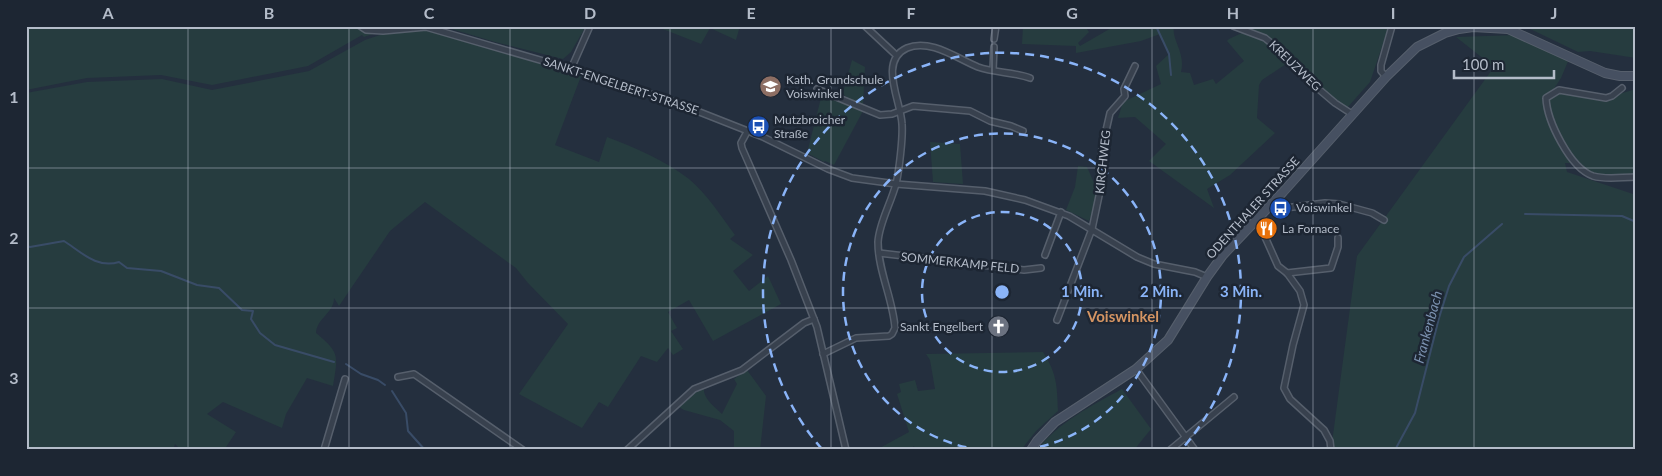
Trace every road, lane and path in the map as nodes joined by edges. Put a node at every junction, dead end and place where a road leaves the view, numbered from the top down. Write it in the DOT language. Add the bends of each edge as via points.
graph roads {
  1 [pos="360,26"];
  2 [pos="590,26"];
  3 [pos="865,26"];
  4 [pos="996,26"];
  5 [pos="1233,26"];
  6 [pos="1392,26"];
  7 [pos="1485,27"];
  8 [pos="994,39"];
  9 [pos="994,47"];
  10 [pos="896,55"];
  11 [pos="1135,66"];
  12 [pos="571,69"];
  13 [pos="993,70"];
  14 [pos="1636,76"];
  15 [pos="1386,77"];
  16 [pos="1030,78"];
  17 [pos="1622,88"];
  18 [pos="816,89"];
  19 [pos="900,111"];
  20 [pos="1352,114"];
  21 [pos="1023,131"];
  22 [pos="747,132"];
  23 [pos="1636,177"];
  24 [pos="896,184"];
  25 [pos="1271,205"];
  26 [pos="1061,212"];
  27 [pos="1257,219"];
  28 [pos="1384,220"];
  29 [pos="1092,229"];
  30 [pos="1338,238"];
  31 [pos="879,253"];
  32 [pos="1045,255"];
  33 [pos="1041,268"];
  34 [pos="1287,273"];
  35 [pos="1207,277"];
  36 [pos="814,319"];
  37 [pos="1057,320"];
  38 [pos="823,354"];
  39 [pos="1136,369"];
  40 [pos="398,377"];
  41 [pos="345,379"];
  42 [pos="1234,396"];
  43 [pos="1186,437"];
  44 [pos="324,450"];
  45 [pos="523,450"];
  46 [pos="627,450"];
  47 [pos="846,450"];
  48 [pos="1031,450"];
  49 [pos="1170,450"];
  50 [pos="1195,450"];
  51 [pos="1331,450"];
  1 -- 12 [label="street, SANKT-ENGELBERT-STRASSE" via="366,30 383,31 426,27"];
  2 -- 12 [label="street"];
  3 -- 10 [label="street"];
  4 -- 8 [label="street"];
  5 -- 20 [label="street, KREUZWEG" via="1265,38 1301,74"];
  6 -- 15 [label="street" via="1381,65"];
  7 -- 14 [label="main road, ODENTHALER STRASSE" via="1508,29 1605,73"];
  7 -- 15 [label="main road, ODENTHALER STRASSE" via="1460,29 1431,40 1408,55"];
  9 -- 13 [label="street"];
  10 -- 13 [label="street" via="908,47 927,46"];
  10 -- 19 [label="street" via="891,71"];
  11 -- 29 [label="street, KIRCHWEG" via="1124,89 1125,96 1110,113 1102,148 1100,191"];
  12 -- 22 [label="street, SANKT-ENGELBERT-STRASSE" via="669,100"];
  13 -- 16 [label="street"];
  15 -- 20 [label="main road, ODENTHALER STRASSE"];
  17 -- 23 [label="street" via="1606,98 1559,90 1546,98 1546,106 1562,143 1584,171 1605,178"];
  18 -- 19 [label="street" via="880,115"];
  19 -- 21 [label="street" via="913,106 970,111"];
  19 -- 24 [label="street" via="902,124"];
  20 -- 25 [label="main road, ODENTHALER STRASSE"];
  22 -- 24 [label="street, SANKT-ENGELBERT-STRASSE" via="852,178"];
  22 -- 36 [label="street" via="742,148"];
  24 -- 26 [label="street, SANKT-ENGELBERT-STRASSE" via="985,191"];
  24 -- 31 [label="street" via="879,236"];
  25 -- 27 [label="main road, ODENTHALER STRASSE"];
  25 -- 28 [label="street" via="1285,208 1339,204 1372,213"];
  26 -- 29 [label="street, SANKT-ENGELBERT-STRASSE"];
  26 -- 32 [label="street"];
  27 -- 34 [label="street" via="1278,266"];
  27 -- 35 [label="main road, ODENTHALER STRASSE"];
  29 -- 35 [label="street, SANKT-ENGELBERT-STRASSE" via="1147,262"];
  29 -- 37 [label="street, KIRCHWEG"];
  30 -- 34 [label="street" via="1331,268"];
  31 -- 33 [label="street, SOMMERKAMP FELD" via="1024,270"];
  31 -- 38 [label="street" via="895,321 894,332 887,337 856,338"];
  34 -- 51 [label="street" via="1300,291 1304,305 1284,388 1290,399 1324,430"];
  35 -- 39 [label="main road, ODENTHALER STRASSE" via="1168,340"];
  36 -- 38 [label="street"];
  36 -- 46 [label="street" via="804,323 742,370 694,389"];
  38 -- 47 [label="street"];
  39 -- 43 [label="street"];
  39 -- 48 [label="main road, ODENTHALER STRASSE" via="1055,422"];
  40 -- 45 [label="street" via="414,374"];
  41 -- 44 [label="street"];
  42 -- 43 [label="street"];
  43 -- 49 [label="street"];
  43 -- 50 [label="street"];
}
